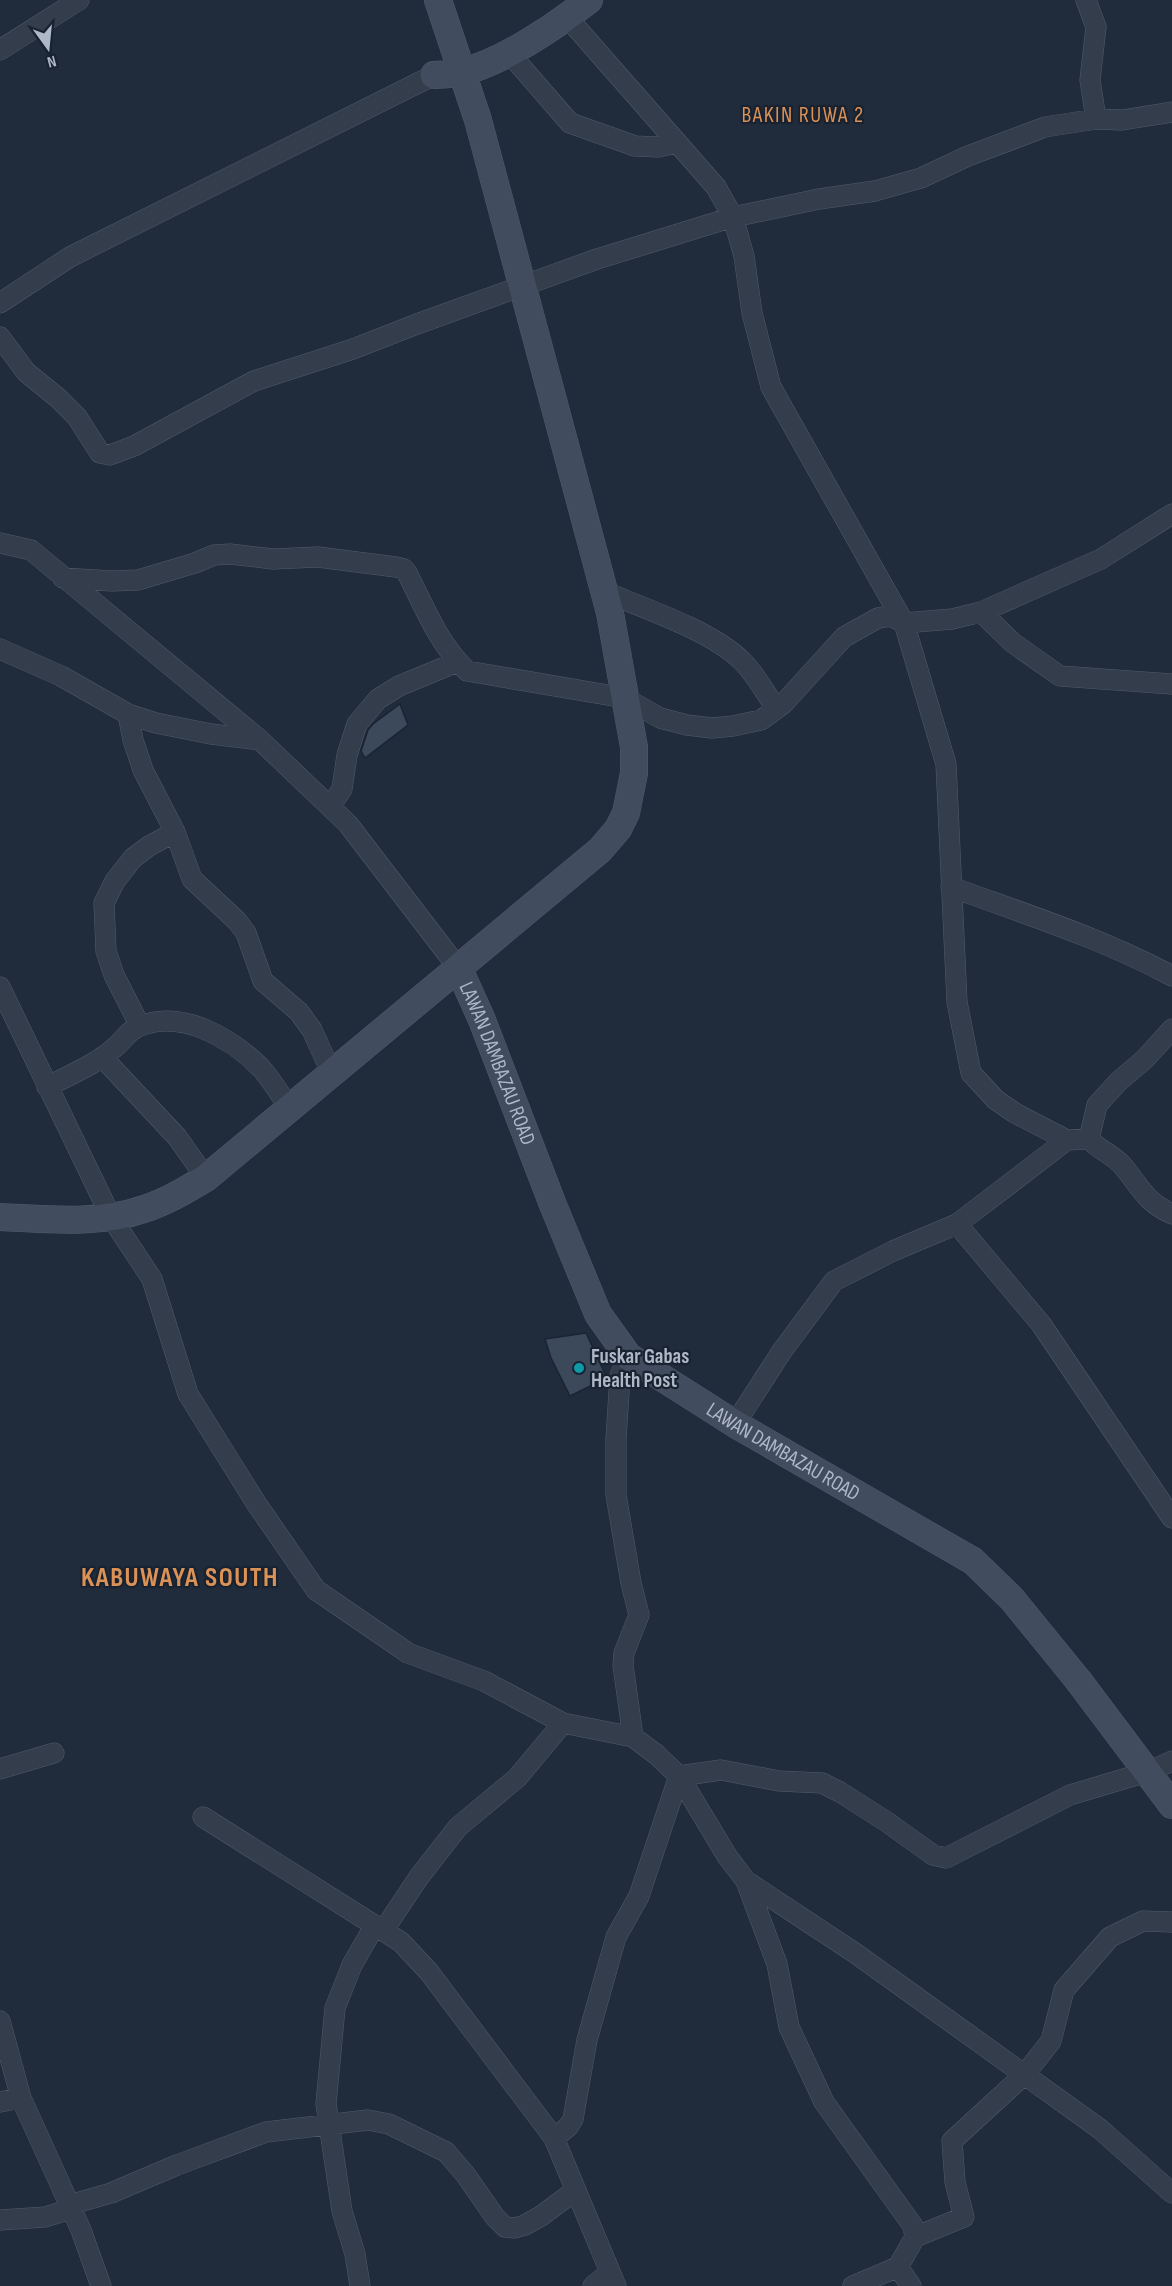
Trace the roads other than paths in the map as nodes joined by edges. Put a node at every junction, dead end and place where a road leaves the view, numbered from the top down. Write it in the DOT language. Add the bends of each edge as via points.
graph roads {
  1 [pos="79,0"];
  2 [pos="438,0"];
  3 [pos="589,0"];
  4 [pos="1086,0"];
  5 [pos="566,9"];
  6 [pos="0,50"];
  7 [pos="509,53"];
  8 [pos="460,67"];
  9 [pos="434,75"];
  10 [pos="1172,112"];
  11 [pos="1095,118"];
  12 [pos="677,143"];
  13 [pos="733,217"];
  14 [pos="522,285"];
  15 [pos="0,303"];
  16 [pos="0,337"];
  17 [pos="1172,514"];
  18 [pos="0,543"];
  19 [pos="63,578"];
  20 [pos="605,592"];
  21 [pos="981,612"];
  22 [pos="904,623"];
  23 [pos="0,649"];
  24 [pos="457,662"];
  25 [pos="1172,684"];
  26 [pos="625,698"];
  27 [pos="776,708"];
  28 [pos="128,714"];
  29 [pos="260,740"];
  30 [pos="330,807"];
  31 [pos="176,832"];
  32 [pos="951,887"];
  33 [pos="459,969"];
  34 [pos="1172,976"];
  35 [pos="2,997"];
  36 [pos="140,1026"];
  37 [pos="1172,1029"];
  38 [pos="102,1057"];
  39 [pos="332,1074"];
  40 [pos="47,1087"];
  41 [pos="290,1109"];
  42 [pos="1089,1139"];
  43 [pos="1067,1140"];
  44 [pos="206,1178"];
  45 [pos="1172,1214"];
  46 [pos="0,1217"];
  47 [pos="111,1217"];
  48 [pos="957,1224"];
  49 [pos="628,1356"];
  50 [pos="735,1424"];
  51 [pos="1172,1518"];
  52 [pos="563,1723"];
  53 [pos="633,1737"];
  54 [pos="54,1753"];
  55 [pos="1172,1761"];
  56 [pos="0,1769"];
  57 [pos="1147,1772"];
  58 [pos="679,1776"];
  59 [pos="1172,1805"];
  60 [pos="203,1817"];
  61 [pos="746,1881"];
  62 [pos="1172,1922"];
  63 [pos="379,1928"];
  64 [pos="0,2021"];
  65 [pos="1025,2074"];
  66 [pos="21,2098"];
  67 [pos="0,2102"];
  68 [pos="329,2124"];
  69 [pos="554,2138"];
  70 [pos="576,2190"];
  71 [pos="1172,2193"];
  72 [pos="70,2207"];
  73 [pos="0,2220"];
  74 [pos="915,2237"];
  75 [pos="898,2267"];
  76 [pos="613,2279"];
  77 [pos="101,2286"];
  78 [pos="360,2286"];
  79 [pos="593,2286"];
  80 [pos="853,2286"];
  81 [pos="910,2286"];
  1 -- 6 [label="street"];
  2 -- 8 [label="main road"];
  3 -- 5 [label="main road"];
  4 -- 11 [label="street" via="1096,27 1090,80"];
  5 -- 7 [label="main road"];
  5 -- 8 [label="main road"];
  5 -- 12 [label="street"];
  7 -- 8 [label="main road"];
  7 -- 12 [label="street" via="570,123 635,146"];
  8 -- 9 [label="main road"];
  8 -- 14 [label="main road"];
  9 -- 15 [label="street" via="70,257"];
  10 -- 11 [label="street" via="1122,120"];
  11 -- 13 [label="street" via="1045,127 921,178 875,191"];
  12 -- 13 [label="street" via="716,187"];
  13 -- 14 [label="street"];
  13 -- 22 [label="street" via="771,387"];
  14 -- 16 [label="street" via="353,349 254,381 110,456 100,453 77,417 26,372"];
  14 -- 20 [label="main road"];
  17 -- 21 [label="street" via="1101,559"];
  18 -- 19 [label="street" via="31,550"];
  19 -- 24 [label="street" via="138,580 214,555 230,554 318,557 396,567 407,573"];
  19 -- 29 [label="street"];
  20 -- 26 [label="main road"];
  20 -- 27 [label="street" via="726,647 743,661"];
  21 -- 22 [label="street"];
  21 -- 25 [label="street" via="1013,643 1060,676"];
  22 -- 27 [label="street" via="891,616 878,618 844,637"];
  22 -- 32 [label="street" via="946,764"];
  23 -- 28 [label="street" via="61,676"];
  24 -- 26 [label="street" via="467,671"];
  24 -- 30 [label="street" via="378,699 357,724 342,789"];
  26 -- 27 [label="street" via="660,718 712,728 761,720"];
  26 -- 33 [label="main road" via="634,747 634,773 626,813 618,829 600,850"];
  28 -- 29 [label="street" via="211,734"];
  28 -- 31 [label="street" via="143,770"];
  29 -- 30 [label="street"];
  30 -- 33 [label="street" via="348,824"];
  31 -- 36 [label="street" via="133,858 104,903 106,951"];
  31 -- 39 [label="street" via="192,879 246,933 263,981 299,1012 312,1030"];
  32 -- 34 [label="street" via="1042,918"];
  32 -- 43 [label="street" via="957,1002 970,1073 996,1100"];
  33 -- 39 [label="main road"];
  33 -- 49 [label="main road, LAWAN DAMBAZAU ROAD" via="598,1314"];
  35 -- 40 [label="street"];
  36 -- 38 [label="street"];
  36 -- 41 [label="street" via="156,1020 208,1030 240,1049 262,1070"];
  37 -- 42 [label="street" via="1096,1105"];
  38 -- 40 [label="street"];
  38 -- 44 [label="street" via="177,1137"];
  39 -- 41 [label="main road"];
  40 -- 47 [label="street"];
  41 -- 44 [label="main road"];
  42 -- 43 [label="street"];
  42 -- 45 [label="street" via="1123,1166 1146,1197"];
  43 -- 48 [label="street"];
  44 -- 47 [label="main road" via="160,1203"];
  46 -- 47 [label="main road"];
  47 -- 52 [label="street" via="152,1279 188,1394 316,1590 408,1653 484,1681"];
  48 -- 50 [label="street" via="834,1281"];
  48 -- 51 [label="street" via="1041,1324"];
  49 -- 50 [label="main road, LAWAN DAMBAZAU ROAD"];
  49 -- 53 [label="street" via="621,1376 616,1495 639,1615 623,1665"];
  50 -- 57 [label="main road, LAWAN DAMBAZAU ROAD" via="973,1561 1012,1599"];
  52 -- 53 [label="street"];
  52 -- 63 [label="street" via="517,1778 458,1827"];
  53 -- 58 [label="street"];
  54 -- 56 [label="street"];
  55 -- 57 [label="street"];
  57 -- 58 [label="street" via="1070,1795 946,1858 933,1855 822,1783 779,1781 721,1770"];
  57 -- 59 [label="main road, LAWAN DAMBAZAU ROAD"];
  58 -- 61 [label="street"];
  58 -- 69 [label="street" via="639,1896 616,1937 587,2040 573,2119"];
  60 -- 63 [label="street"];
  61 -- 65 [label="street"];
  61 -- 74 [label="street" via="778,1968 789,2027 824,2102 913,2226"];
  62 -- 65 [label="street" via="1143,1921 1110,1937 1064,1990 1051,2041"];
  63 -- 68 [label="street" via="352,1965 335,2008 326,2104"];
  63 -- 69 [label="street" via="401,1942 429,1972"];
  64 -- 66 [label="street"];
  65 -- 71 [label="street" via="1100,2129"];
  65 -- 74 [label="street" via="952,2141 955,2182 964,2217"];
  66 -- 67 [label="street"];
  66 -- 72 [label="street"];
  68 -- 70 [label="street" via="368,2120 389,2124 446,2152 506,2227 525,2225"];
  68 -- 72 [label="street" via="266,2132"];
  68 -- 78 [label="street" via="342,2211"];
  69 -- 70 [label="street"];
  70 -- 76 [label="street"];
  72 -- 73 [label="street" via="45,2217"];
  72 -- 77 [label="street"];
  74 -- 75 [label="street"];
  75 -- 80 [label="street"];
  75 -- 81 [label="street"];
  76 -- 79 [label="street"];
}
